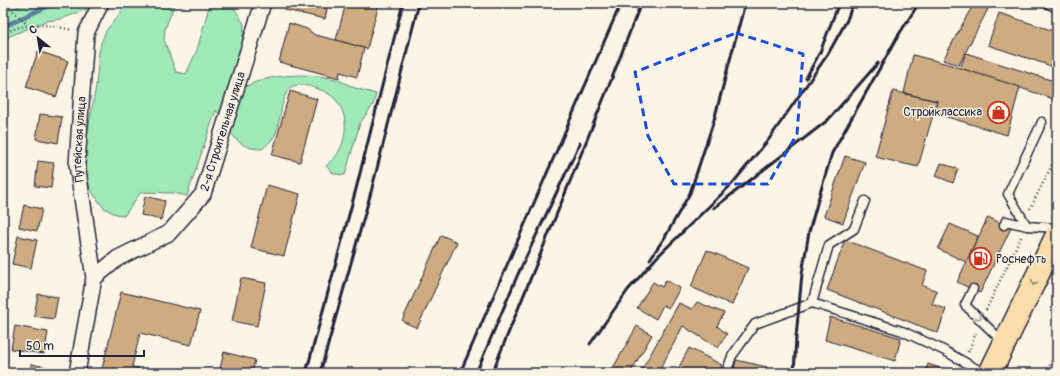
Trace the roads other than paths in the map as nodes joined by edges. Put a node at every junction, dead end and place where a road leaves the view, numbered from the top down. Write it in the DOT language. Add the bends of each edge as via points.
graph roads {
  1 [pos="101,3"];
  2 [pos="263,3"];
  3 [pos="1046,3"];
  4 [pos="1057,8"];
  5 [pos="1042,122"];
  6 [pos="865,201"];
  7 [pos="1004,225"];
  8 [pos="1027,226"];
  9 [pos="1057,228"];
  10 [pos="1057,235"];
  11 [pos="94,278"];
  12 [pos="973,289"];
  13 [pos="812,303"];
  14 [pos="1004,343"];
  15 [pos="76,373"];
  16 [pos="726,373"];
  17 [pos="984,373"];
  18 [pos="990,373"];
  1 -- 11 [label="street, Путейская улица" via="86,33 77,164"];
  2 -- 11 [label="street, 2-я Строительная улица" via="203,194 169,233 118,258"];
  3 -- 4 [label="lane"];
  5 -- 8 [label="lane" via="1008,194"];
  6 -- 13 [label="lane" via="854,229 829,245"];
  7 -- 8 [label="lane" via="1006,221"];
  8 -- 9 [label="lane"];
  10 -- 14 [label="main road, one-way"];
  11 -- 15 [label="street"];
  12 -- 14 [label="lane, one-way" via="965,305"];
  13 -- 16 [label="lane" via="755,324 732,356"];
  13 -- 17 [label="lane" via="902,331"];
  14 -- 18 [label="main road"];
}
